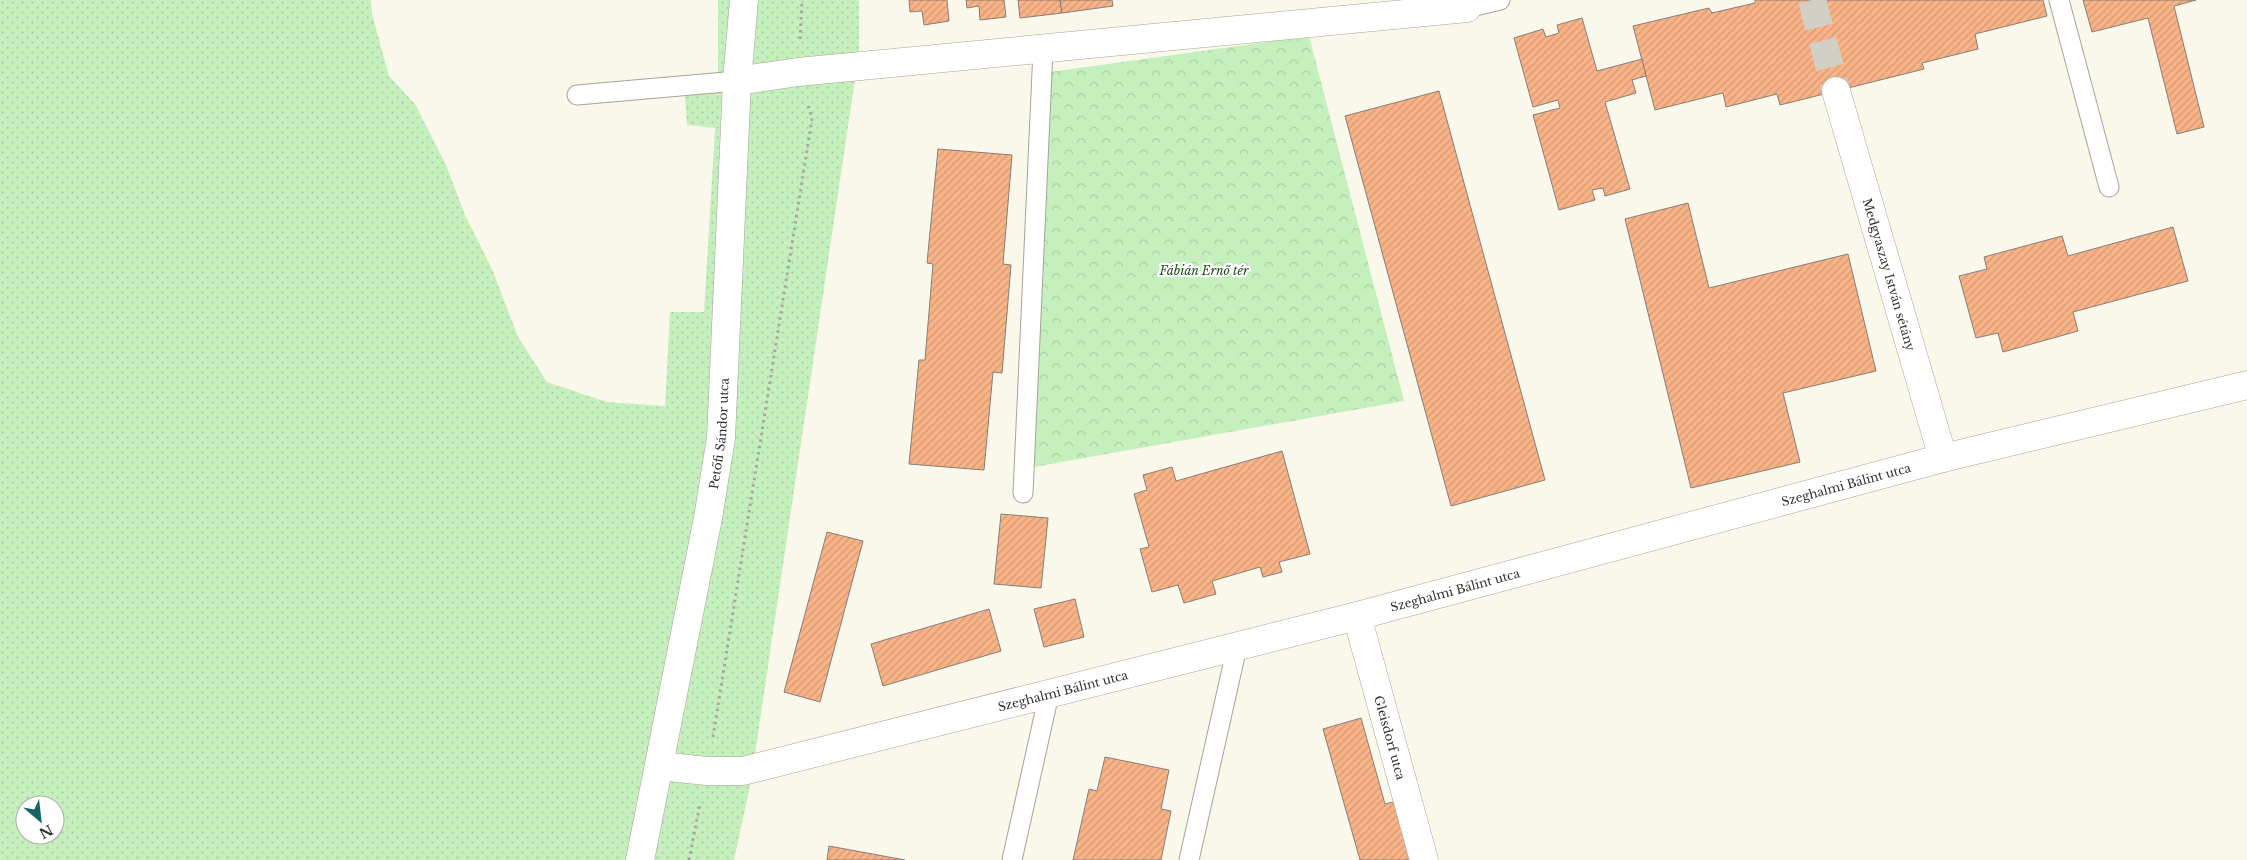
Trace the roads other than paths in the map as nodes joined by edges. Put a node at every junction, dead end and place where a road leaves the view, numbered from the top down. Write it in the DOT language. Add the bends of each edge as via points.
graph roads {
  1 [pos="744,0"];
  2 [pos="1500,0"];
  3 [pos="2059,0"];
  4 [pos="1467,8"];
  5 [pos="1042,50"];
  6 [pos="737,81"];
  7 [pos="1836,91"];
  8 [pos="577,95"];
  9 [pos="2109,187"];
  10 [pos="2247,385"];
  11 [pos="1943,458"];
  12 [pos="1023,493"];
  13 [pos="1357,616"];
  14 [pos="1237,647"];
  15 [pos="1049,694"];
  16 [pos="659,766"];
  17 [pos="640,860"];
  18 [pos="1012,860"];
  19 [pos="1189,860"];
  20 [pos="1424,860"];
  1 -- 6 [label="street, Petőfi Sándor utca"];
  2 -- 4 [label="lane"];
  3 -- 9 [label="lane"];
  4 -- 5 [label="street"];
  5 -- 6 [label="street" via="798,72"];
  5 -- 12 [label="lane"];
  6 -- 8 [label="lane"];
  6 -- 16 [label="street, Petőfi Sándor utca" via="721,438"];
  7 -- 11 [label="street, Medgyaszay István sétány"];
  10 -- 11 [label="street, Szeghalmi Bálint utca"];
  11 -- 13 [label="street, Szeghalmi Bálint utca"];
  13 -- 14 [label="street, Szeghalmi Bálint utca"];
  13 -- 20 [label="street, Gleisdorf utca"];
  14 -- 15 [label="street, Szeghalmi Bálint utca"];
  14 -- 19 [label="lane"];
  15 -- 16 [label="street, Szeghalmi Bálint utca" via="743,771"];
  15 -- 18 [label="lane"];
  16 -- 17 [label="street, Petőfi Sándor utca"];
}
